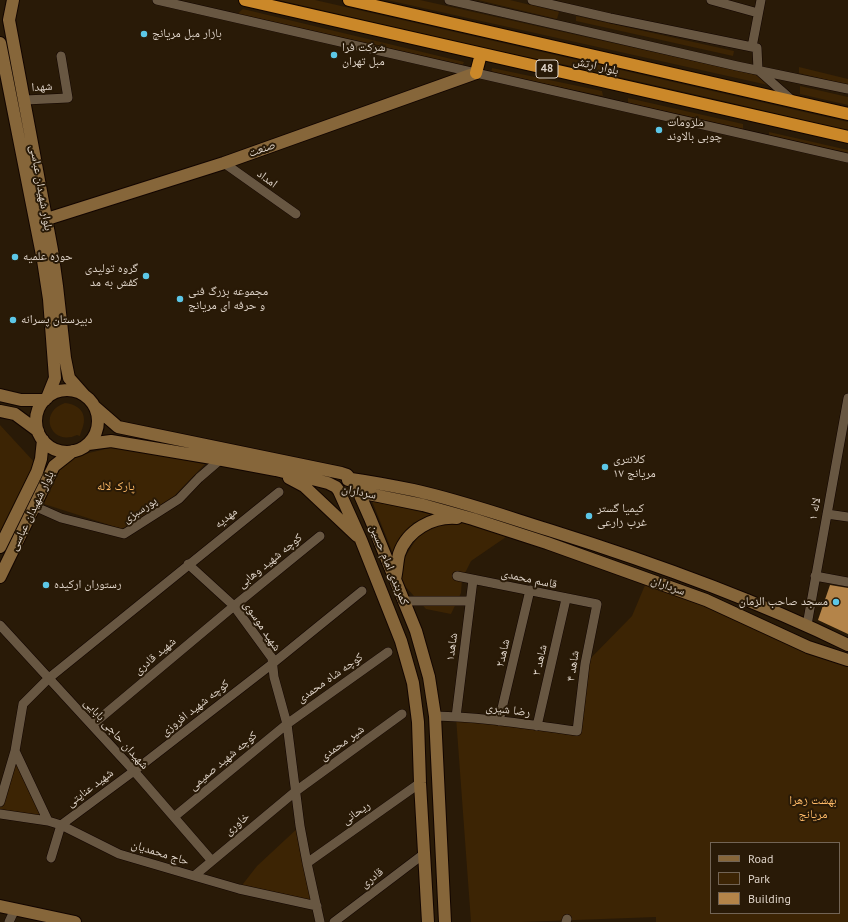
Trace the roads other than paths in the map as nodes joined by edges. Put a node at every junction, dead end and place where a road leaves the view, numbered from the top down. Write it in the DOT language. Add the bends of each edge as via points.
graph roads {
  1 [pos="13,0"];
  2 [pos="157,0"];
  3 [pos="245,0"];
  4 [pos="349,0"];
  5 [pos="449,0"];
  6 [pos="532,0"];
  7 [pos="711,0"];
  8 [pos="760,0"];
  9 [pos="568,4"];
  10 [pos="758,13"];
  11 [pos="0,43"];
  12 [pos="752,47"];
  13 [pos="481,54"];
  14 [pos="61,56"];
  15 [pos="758,70"];
  16 [pos="476,73"];
  17 [pos="848,89"];
  18 [pos="25,100"];
  19 [pos="794,102"];
  20 [pos="848,114"];
  21 [pos="848,137"];
  22 [pos="848,158"];
  23 [pos="224,163"];
  24 [pos="296,214"];
  25 [pos="46,219"];
  26 [pos="0,395"];
  27 [pos="84,395"];
  28 [pos="848,398"];
  29 [pos="46,399"];
  30 [pos="95,407"];
  31 [pos="0,411"];
  32 [pos="846,416"];
  33 [pos="40,435"];
  34 [pos="88,444"];
  35 [pos="73,450"];
  36 [pos="221,459"];
  37 [pos="276,470"];
  38 [pos="351,479"];
  39 [pos="336,487"];
  40 [pos="279,492"];
  41 [pos="359,492"];
  42 [pos="34,506"];
  43 [pos="827,514"];
  44 [pos="848,517"];
  45 [pos="473,518"];
  46 [pos="320,536"];
  47 [pos="361,540"];
  48 [pos="0,547"];
  49 [pos="188,564"];
  50 [pos="456,576"];
  51 [pos="815,576"];
  52 [pos="0,577"];
  53 [pos="395,579"];
  54 [pos="473,580"];
  55 [pos="848,582"];
  56 [pos="530,590"];
  57 [pos="362,591"];
  58 [pos="566,599"];
  59 [pos="469,601"];
  60 [pos="404,602"];
  61 [pos="597,604"];
  62 [pos="234,606"];
  63 [pos="0,625"];
  64 [pos="806,625"];
  65 [pos="848,645"];
  66 [pos="388,652"];
  67 [pos="848,660"];
  68 [pos="272,664"];
  69 [pos="49,678"];
  70 [pos="402,714"];
  71 [pos="435,716"];
  72 [pos="456,717"];
  73 [pos="499,721"];
  74 [pos="287,724"];
  75 [pos="92,725"];
  76 [pos="537,726"];
  77 [pos="577,731"];
  78 [pos="15,751"];
  79 [pos="134,771"];
  80 [pos="3,780"];
  81 [pos="420,783"];
  82 [pos="296,791"];
  83 [pos="0,802"];
  84 [pos="0,814"];
  85 [pos="174,817"];
  86 [pos="48,821"];
  87 [pos="61,825"];
  88 [pos="425,853"];
  89 [pos="51,858"];
  90 [pos="212,861"];
  91 [pos="307,863"];
  92 [pos="194,876"];
  93 [pos="0,906"];
  94 [pos="317,906"];
  95 [pos="15,909"];
  96 [pos="9,922"];
  97 [pos="75,922"];
  98 [pos="320,922"];
  99 [pos="334,922"];
  100 [pos="428,922"];
  101 [pos="445,922"];
  1 -- 18 [label="main road, بلوار شهیدان عباسی" via="9,20"];
  2 -- 16 [label="street"];
  3 -- 13 [label="highway, بلوار ارتش / 48"];
  4 -- 19 [label="highway, بلوار ارتش / 48"];
  5 -- 15 [label="street"];
  6 -- 9 [label="street"];
  7 -- 10 [label="street"];
  8 -- 10 [label="street"];
  9 -- 12 [label="street"];
  10 -- 12 [label="street"];
  11 -- 29 [label="main road, بلوار شهیدان عباسی" via="49,299 55,378"];
  12 -- 15 [label="street" via="757,48"];
  13 -- 16 [label="highway"];
  13 -- 21 [label="highway, بلوار ارتش / 48"];
  14 -- 18 [label="street, شهدا" via="68,98"];
  15 -- 17 [label="street"];
  15 -- 19 [label="street"];
  16 -- 22 [label="street"];
  16 -- 23 [label="main road, صنعت"];
  18 -- 25 [label="main road, بلوار شهیدان عباسی"];
  19 -- 20 [label="highway, بلوار ارتش / 48"];
  23 -- 24 [label="street, امداد"];
  23 -- 25 [label="main road, صنعت"];
  25 -- 27 [label="main road, بلوار شهیدان عباسی" via="58,286 64,358 69,378"];
  26 -- 29 [label="main road" via="21,400"];
  27 -- 29 [label="main road" via="70,390 60,391"];
  27 -- 30 [label="main road"];
  28 -- 32 [label="street, لاله ۱"];
  29 -- 33 [label="main road" via="38,411 36,422"];
  30 -- 34 [label="main road" via="98,426"];
  30 -- 38 [label="main road" via="118,427 336,472"];
  31 -- 33 [label="main road" via="15,414"];
  32 -- 43 [label="street, لاله ۱"];
  33 -- 35 [label="main road" via="50,447 59,451"];
  33 -- 48 [label="main road, بلوار شهیدان عباسی" via="41,459"];
  34 -- 35 [label="main road"];
  34 -- 36 [label="main road" via="111,441"];
  35 -- 42 [label="main road, بلوار شهیدان عباسی" via="54,466"];
  36 -- 37 [label="main road"];
  36 -- 42 [label="street, پورسبزی" via="178,499 124,534 61,518"];
  37 -- 39 [label="main road"];
  37 -- 47 [label="main road" via="304,486"];
  38 -- 39 [label="main road, سرداران"];
  38 -- 41 [label="main road, کمربندی امام حسین"];
  38 -- 64 [label="main road, سرداران" via="414,490 465,503 596,545 689,577"];
  39 -- 41 [label="main road, سرداران"];
  39 -- 47 [label="main road, کمربندی امام حسین" via="343,497"];
  40 -- 49 [label="street, مهدیه"];
  41 -- 45 [label="main road, سرداران"];
  41 -- 53 [label="main road, کمربندی امام حسین"];
  42 -- 52 [label="main road, بلوار شهیدان عباسی"];
  43 -- 44 [label="street"];
  43 -- 51 [label="street, لاله ۱"];
  45 -- 53 [label="main road" via="447,517 421,526 404,545"];
  45 -- 67 [label="main road, سرداران" via="648,578 706,600 808,646"];
  46 -- 62 [label="street, کوچه شهید وهابی"];
  47 -- 81 [label="main road, کمربندی امام حسین" via="401,641 413,683 418,722"];
  49 -- 62 [label="street, شهید موسوی"];
  49 -- 69 [label="street"];
  50 -- 54 [label="street, قاسم محمدی"];
  51 -- 55 [label="street"];
  51 -- 64 [label="street, لاله ۱"];
  53 -- 60 [label="main road, کمربندی امام حسین"];
  54 -- 56 [label="street, قاسم محمدی"];
  54 -- 59 [label="street, شاهد۱"];
  56 -- 58 [label="street, قاسم محمدی"];
  56 -- 73 [label="street, شاهد۲"];
  57 -- 68 [label="street, کوچه شهید افروزی"];
  58 -- 61 [label="street, قاسم محمدی"];
  58 -- 76 [label="street, شاهد ۳"];
  59 -- 60 [label="street"];
  59 -- 72 [label="street, شاهد۱"];
  60 -- 71 [label="main road, کمربندی امام حسین" via="425,662"];
  61 -- 77 [label="street, شاهد ۴" via="585,664"];
  62 -- 68 [label="street, شهید موسوی" via="272,658"];
  62 -- 75 [label="street, شهید قادری"];
  63 -- 69 [label="street, شهیدان حاجی بابایی"];
  64 -- 65 [label="main road, سرداران"];
  66 -- 74 [label="street, کوچه شاه محمدی"];
  68 -- 74 [label="street, شهید موسوی"];
  68 -- 79 [label="street, کوچه شهید افروزی"];
  69 -- 75 [label="street, شهیدان حاجی بابایی"];
  69 -- 78 [label="street" via="23,704"];
  70 -- 82 [label="street, شیر محمدی"];
  71 -- 72 [label="street, رضا شیری"];
  71 -- 101 [label="main road, کمربندی امام حسین"];
  72 -- 73 [label="street, رضا شیری"];
  73 -- 76 [label="street, رضا شیری"];
  74 -- 82 [label="street, شهید موسوی"];
  74 -- 85 [label="street, کوچه شهید صمیمی"];
  75 -- 79 [label="street, شهیدان حاجی بابایی"];
  76 -- 77 [label="street, رضا شیری"];
  78 -- 80 [label="street"];
  78 -- 86 [label="street"];
  79 -- 85 [label="street, شهیدان حاجی بابایی"];
  79 -- 87 [label="street, شهید عنایتی"];
  80 -- 83 [label="street"];
  81 -- 88 [label="main road, کمربندی امام حسین"];
  81 -- 91 [label="street, ریحانی"];
  82 -- 90 [label="street, خاوری"];
  82 -- 91 [label="street, شهید موسوی"];
  84 -- 86 [label="street, حاج محمدیان"];
  85 -- 90 [label="street, شهیدان حاجی بابایی"];
  86 -- 87 [label="street, حاج محمدیان"];
  87 -- 89 [label="street"];
  87 -- 92 [label="street, حاج محمدیان" via="120,854"];
  88 -- 99 [label="street, قادری"];
  88 -- 100 [label="main road, کمربندی امام حسین"];
  90 -- 92 [label="street, خاوری"];
  91 -- 94 [label="street, شهید موسوی"];
  92 -- 94 [label="street, حاج محمدیان"];
  93 -- 95 [label="main road"];
  94 -- 98 [label="street, شهید موسوی"];
  95 -- 96 [label="street"];
  95 -- 97 [label="main road"];
}
